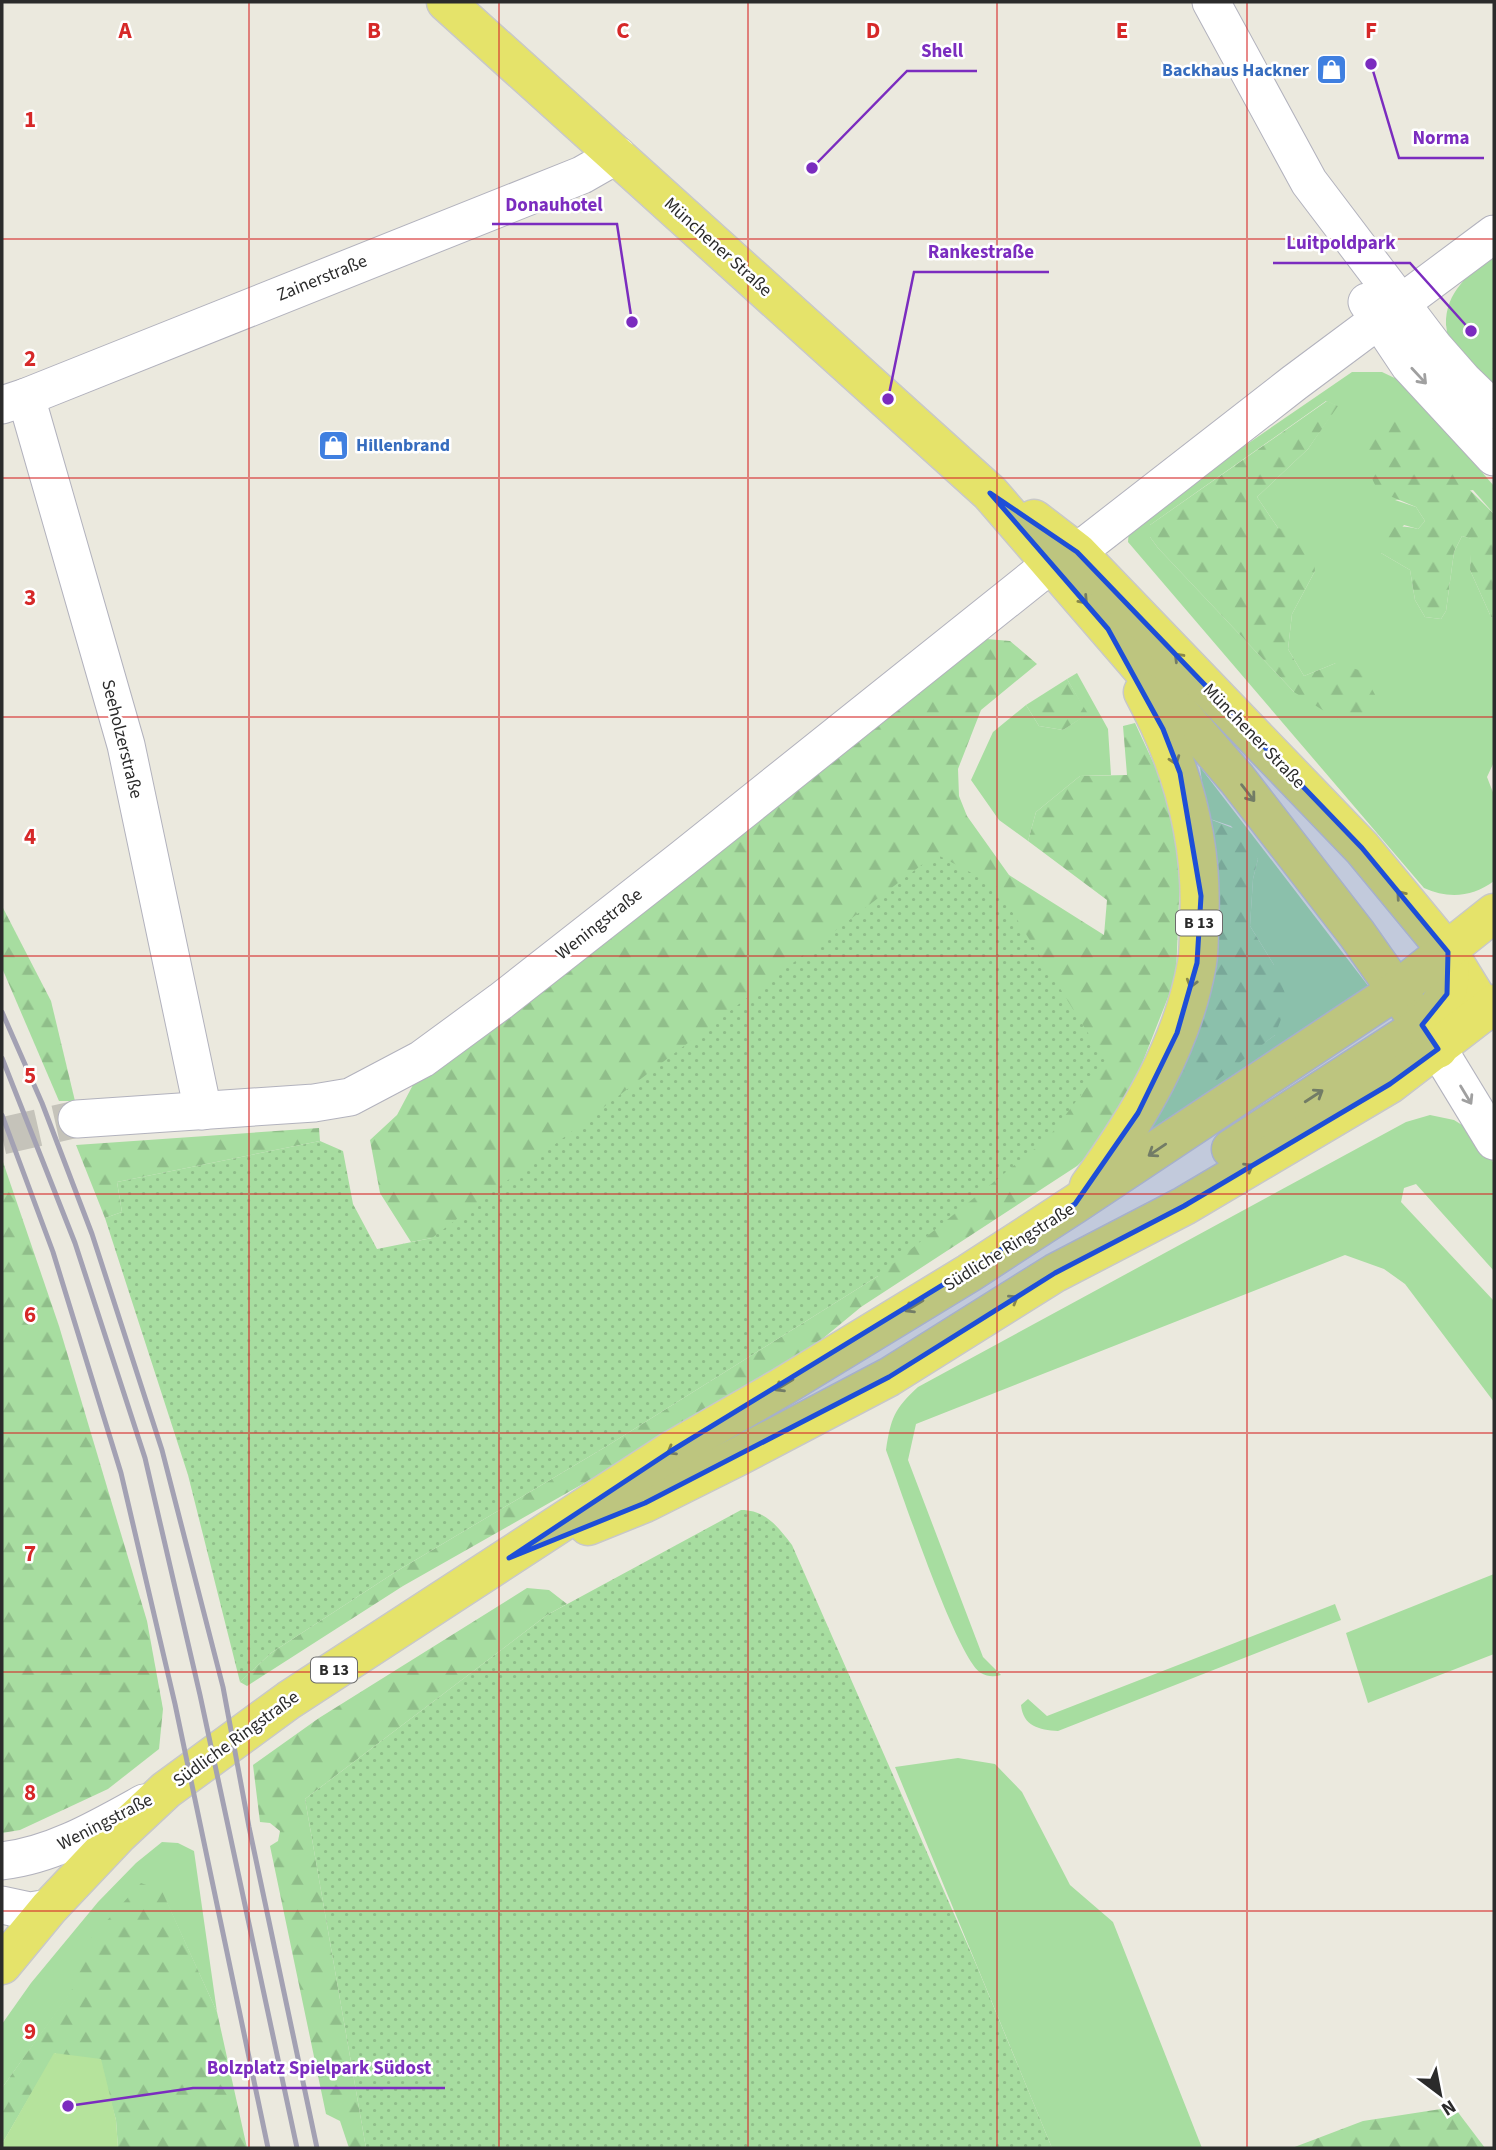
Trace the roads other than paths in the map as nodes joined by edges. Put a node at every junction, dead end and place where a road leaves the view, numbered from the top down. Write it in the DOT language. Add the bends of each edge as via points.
graph roads {
  1 [pos="446,2"];
  2 [pos="1211,2"];
  3 [pos="617,155"];
  4 [pos="1494,234"];
  5 [pos="1390,313"];
  6 [pos="14,401"];
  7 [pos="1494,410"];
  8 [pos="1494,457"];
  9 [pos="1064,558"];
  10 [pos="1108,629"];
  11 [pos="1494,913"];
  12 [pos="1448,952"];
  13 [pos="1397,990"];
  14 [pos="1491,1014"];
  15 [pos="1430,1037"];
  16 [pos="203,1111"];
  17 [pos="77,1119"];
  18 [pos="1494,1141"];
  19 [pos="1075,1204"];
  20 [pos="509,1559"];
  21 [pos="166,1790"];
  22 [pos="2,1861"];
  23 [pos="2,1905"];
  24 [pos="49,1908"];
  25 [pos="2,1965"];
  1 -- 3 [label="main road, Münchener Straße / B 13"];
  2 -- 5 [label="street" via="1308,182 1332,244"];
  3 -- 6 [label="street, Zainerstraße" via="582,175"];
  3 -- 9 [label="main road, Münchener Straße / B 13"];
  4 -- 5 [label="street, Weningstraße"];
  5 -- 7 [label="street"];
  5 -- 8 [label="street, one-way" via="1409,365"];
  5 -- 9 [label="street, Weningstraße"];
  6 -- 16 [label="street, Seeholzerstraße" via="126,745"];
  9 -- 10 [label="main road, Münchener Straße / B 13, one-way"];
  12 -- 9 [label="main road, Münchener Straße / B 13, one-way" via="1362,848"];
  9 -- 16 [label="street, Weningstraße" via="422,1059 350,1097"];
  10 -- 13 [label="main road, Münchener Straße / B 13, one-way" via="1237,779"];
  10 -- 19 [label="main road, B 13, one-way" via="1163,729 1180,774 1201,896 1197,962 1177,1033 1139,1113"];
  11 -- 12 [label="main road, Südliche Ringstraße"];
  12 -- 13 [label="main road, Südliche Ringstraße"];
  12 -- 14 [label="main road, Münchener Straße"];
  12 -- 15 [label="main road" via="1447,994"];
  13 -- 15 [label="main road, Münchener Straße"];
  13 -- 19 [label="main road, Südliche Ringstraße, one-way"];
  14 -- 15 [label="main road, Südliche Ringstraße"];
  15 -- 18 [label="street, one-way"];
  20 -- 15 [label="main road, Südliche Ringstraße / B 13, one-way" via="645,1503 889,1377 1055,1273 1184,1206 1390,1084"];
  16 -- 17 [label="street, Weningstraße"];
  19 -- 20 [label="main road, Südliche Ringstraße / B 13, one-way" via="671,1451"];
  20 -- 21 [label="main road, Südliche Ringstraße / B 13" via="289,1700"];
  21 -- 22 [label="street, Weningstraße" via="85,1835 44,1852"];
  21 -- 24 [label="main road, Südliche Ringstraße / B 13"];
  23 -- 24 [label="street" via="30,1911"];
  24 -- 25 [label="main road, Südliche Ringstraße / B 13"];
}
